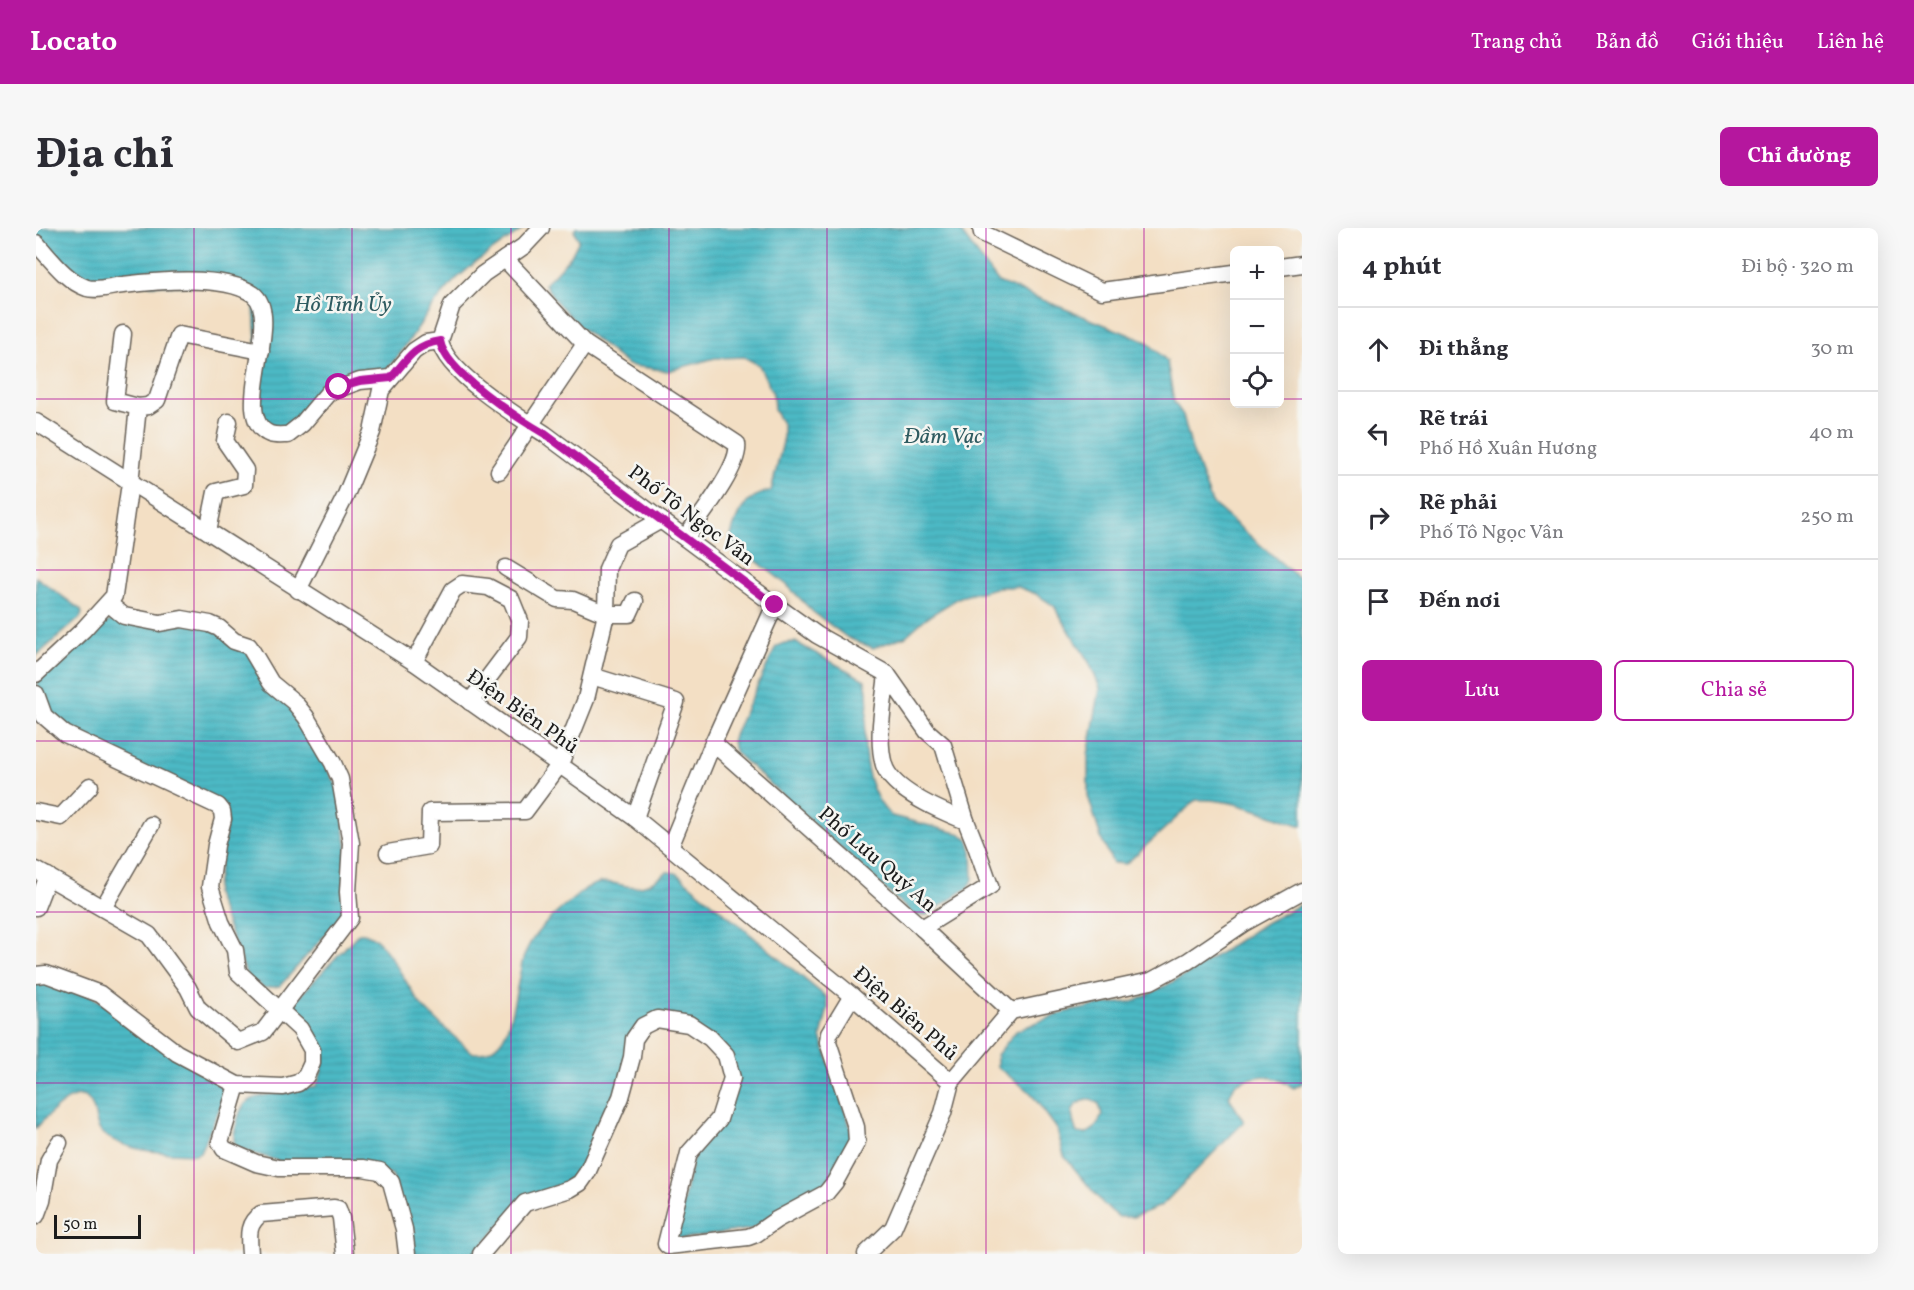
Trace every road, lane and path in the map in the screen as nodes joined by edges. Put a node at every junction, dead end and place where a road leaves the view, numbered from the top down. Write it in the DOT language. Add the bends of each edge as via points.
graph roads {
  1 [pos="542,228"];
  2 [pos="981,228"];
  3 [pos="36,243"];
  4 [pos="506,259"];
  5 [pos="1302,264"];
  6 [pos="1284,266"];
  7 [pos="1230,274"];
  8 [pos="123,334"];
  9 [pos="440,341"];
  10 [pos="585,344"];
  11 [pos="261,351"];
  12 [pos="391,378"];
  13 [pos="138,407"];
  14 [pos="36,422"];
  15 [pos="229,422"];
  16 [pos="530,425"];
  17 [pos="499,471"];
  18 [pos="130,483"];
  19 [pos="661,520"];
  20 [pos="208,531"];
  21 [pos="685,538"];
  22 [pos="506,568"];
  23 [pos="298,590"];
  24 [pos="635,601"];
  25 [pos="108,603"];
  26 [pos="775,605"];
  27 [pos="606,614"];
  28 [pos="414,662"];
  29 [pos="36,674"];
  30 [pos="887,674"];
  31 [pos="592,675"];
  32 [pos="36,694"];
  33 [pos="470,702"];
  34 [pos="713,743"];
  35 [pos="560,765"];
  36 [pos="90,786"];
  37 [pos="36,812"];
  38 [pos="635,818"];
  39 [pos="966,821"];
  40 [pos="151,825"];
  41 [pos="671,845"];
  42 [pos="388,854"];
  43 [pos="42,873"];
  44 [pos="1302,891"];
  45 [pos="36,907"];
  46 [pos="103,908"];
  47 [pos="922,928"];
  48 [pos="36,975"];
  49 [pos="852,996"];
  50 [pos="279,1009"];
  51 [pos="1011,1011"];
  52 [pos="951,1082"];
  53 [pos="237,1085"];
  54 [pos="59,1143"];
  55 [pos="36,1216"];
  56 [pos="250,1254"];
  57 [pos="345,1254"];
  58 [pos="407,1254"];
  59 [pos="481,1254"];
  60 [pos="866,1254"];
  1 -- 4 [label="street"];
  2 -- 7 [label="street" via="982,233 1102,291"];
  3 -- 11 [label="street" via="77,284 90,289 166,280 216,282 247,291 261,304"];
  4 -- 9 [label="street" via="483,274 452,305"];
  4 -- 10 [label="street"];
  5 -- 6 [label="street"];
  8 -- 13 [label="street" via="115,401"];
  9 -- 12 [label="street" via="426,343 414,351"];
  9 -- 16 [label="street, Phố Tô Ngọc Vân" via="454,367"];
  10 -- 16 [label="street"];
  10 -- 21 [label="street" via="737,444 737,456 728,475"];
  11 -- 12 [label="street" via="252,407 259,426 270,434 288,435 329,392 360,381"];
  11 -- 13 [label="street" via="179,335 157,400"];
  12 -- 23 [label="street" via="381,390 372,432 345,496"];
  13 -- 18 [label="street"];
  14 -- 18 [label="street, Điện Biên Phủ"];
  15 -- 20 [label="street" via="225,441 245,470 244,485 216,492"];
  16 -- 17 [label="street"];
  16 -- 19 [label="street, Phố Tô Ngọc Vân"];
  18 -- 20 [label="street, Điện Biên Phủ"];
  18 -- 25 [label="street" via="114,596"];
  19 -- 21 [label="street, Phố Tô Ngọc Vân"];
  19 -- 27 [label="street" via="618,544 607,569"];
  20 -- 23 [label="street, Điện Biên Phủ"];
  21 -- 26 [label="street, Phố Tô Ngọc Vân"];
  22 -- 27 [label="street" via="557,599 573,600"];
  23 -- 28 [label="street, Điện Biên Phủ"];
  24 -- 27 [label="street" via="629,614"];
  25 -- 29 [label="street"];
  25 -- 50 [label="street" via="124,616 164,624 182,619 210,624 234,641 249,646 271,683 306,717 340,779 351,843 350,918"];
  26 -- 30 [label="street, Phố Tô Ngọc Vân" via="817,635"];
  26 -- 34 [label="street"];
  27 -- 31 [label="street"];
  28 -- 33 [label="street, Điện Biên Phủ"];
  28 -- 33 [label="street" via="453,590 462,584 488,587 511,599 520,621 519,637"];
  30 -- 39 [label="street" via="927,731 942,745"];
  30 -- 39 [label="street" via="880,743 885,768 893,780 927,805"];
  31 -- 35 [label="street"];
  31 -- 38 [label="street" via="676,702"];
  32 -- 50 [label="street" via="44,716 65,734 222,811 210,886 212,898 235,951 238,972"];
  33 -- 35 [label="street, Điện Biên Phủ"];
  34 -- 41 [label="street"];
  34 -- 47 [label="street, Phố Lưu Quý An"];
  35 -- 38 [label="street, Điện Biên Phủ"];
  35 -- 42 [label="street" via="525,811 430,812 429,846"];
  36 -- 37 [label="street" via="61,817"];
  38 -- 41 [label="street, Điện Biên Phủ"];
  39 -- 47 [label="street" via="990,886"];
  40 -- 46 [label="street"];
  41 -- 49 [label="street, Điện Biên Phủ"];
  43 -- 45 [label="street"];
  43 -- 46 [label="street"];
  44 -- 51 [label="street" via="1151,981"];
  46 -- 50 [label="street" via="149,935 198,1008 238,1042 263,1032"];
  47 -- 51 [label="street, Phố Lưu Quý An"];
  48 -- 53 [label="street" via="46,974 100,994 177,1053"];
  49 -- 52 [label="street, Điện Biên Phủ"];
  49 -- 59 [label="street" via="828,1034 828,1042 856,1127 857,1142 826,1193 748,1238 666,1244 689,1153 719,1119 732,1078 726,1055 710,1038 689,1024 657,1019 643,1026 634,1039 621,1097 580,1183 525,1203"];
  50 -- 53 [label="street" via="300,1029 312,1050 306,1076 283,1088"];
  51 -- 52 [label="street"];
  52 -- 60 [label="street" via="943,1113 893,1228"];
  53 -- 58 [label="street" via="221,1133 224,1149 279,1168 363,1168 380,1172 391,1182"];
  54 -- 55 [label="street" via="49,1160"];
  56 -- 57 [label="street" via="249,1229 261,1214 334,1208 341,1218"];
}
